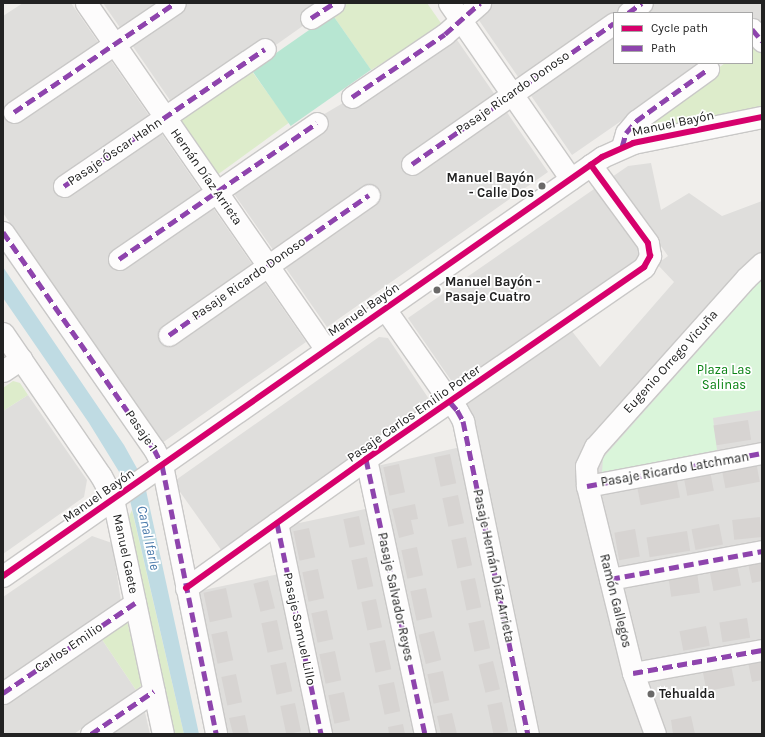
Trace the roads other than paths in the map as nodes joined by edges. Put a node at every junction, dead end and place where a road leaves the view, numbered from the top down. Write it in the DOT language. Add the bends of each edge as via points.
graph roads {
  1 [pos="86,3"];
  2 [pos="175,3"];
  3 [pos="334,3"];
  4 [pos="480,3"];
  5 [pos="642,3"];
  6 [pos="455,11"];
  7 [pos="629,12"];
  8 [pos="311,18"];
  9 [pos="613,24"];
  10 [pos="753,30"];
  11 [pos="762,41"];
  12 [pos="114,44"];
  13 [pos="265,49"];
  14 [pos="708,69"];
  15 [pos="512,94"];
  16 [pos="352,96"];
  17 [pos="14,112"];
  18 [pos="762,117"];
  19 [pos="165,118"];
  20 [pos="317,123"];
  21 [pos="622,147"];
  22 [pos="412,164"];
  23 [pos="591,164"];
  24 [pos="571,179"];
  25 [pos="64,186"];
  26 [pos="216,192"];
  27 [pos="369,195"];
  28 [pos="3,232"];
  29 [pos="119,259"];
  30 [pos="762,263"];
  31 [pos="268,266"];
  32 [pos="385,309"];
  33 [pos="3,333"];
  34 [pos="169,336"];
  35 [pos="326,350"];
  36 [pos="21,359"];
  37 [pos="3,371"];
  38 [pos="450,402"];
  39 [pos="762,453"];
  40 [pos="366,459"];
  41 [pos="154,471"];
  42 [pos="587,476"];
  43 [pos="117,496"];
  44 [pos="277,523"];
  45 [pos="762,551"];
  46 [pos="3,576"];
  47 [pos="610,580"];
  48 [pos="186,588"];
  49 [pos="135,603"];
  50 [pos="762,650"];
  51 [pos="633,674"];
  52 [pos="154,691"];
  53 [pos="3,693"];
  54 [pos="92,734"];
  55 [pos="163,734"];
  56 [pos="216,734"];
  57 [pos="321,734"];
  58 [pos="425,734"];
  59 [pos="528,734"];
  60 [pos="655,734"];
  1 -- 12 [label="street, Hernán Díaz Arrieta"];
  2 -- 12 [label="street"];
  3 -- 8 [label="street"];
  4 -- 6 [label="street"];
  5 -- 7 [label="street"];
  6 -- 15 [label="street"];
  6 -- 16 [label="street" via="445,34"];
  9 -- 15 [label="street, Pasaje Ricardo Donoso"];
  10 -- 11 [label="street"];
  12 -- 17 [label="street"];
  12 -- 19 [label="street, Hernán Díaz Arrieta"];
  13 -- 19 [label="street, Pasaje Óscar Hahn"];
  14 -- 21 [label="street, Manuel Bayón" via="636,121 626,133"];
  15 -- 22 [label="street, Pasaje Ricardo Donoso"];
  15 -- 24 [label="street"];
  18 -- 21 [label="street, Manuel Bayón" via="644,140"];
  19 -- 25 [label="street, Pasaje Óscar Hahn"];
  19 -- 26 [label="street, Hernán Díaz Arrieta"];
  20 -- 26 [label="street"];
  21 -- 23 [label="street, Manuel Bayón"];
  23 -- 24 [label="street, Manuel Bayón"];
  23 -- 38 [label="street, Pasaje Carlos Emilio Porter" via="648,243 650,256 644,267"];
  24 -- 32 [label="street, Manuel Bayón"];
  26 -- 29 [label="street"];
  26 -- 31 [label="street, Hernán Díaz Arrieta"];
  27 -- 31 [label="street, Pasaje Ricardo Donoso"];
  28 -- 41 [label="street, Pasaje 1" via="154,449"];
  30 -- 42 [label="street, Eugenio Orrego Vicuña" via="595,447"];
  31 -- 34 [label="street, Pasaje Ricardo Donoso"];
  31 -- 35 [label="street, Hernán Díaz Arrieta"];
  32 -- 35 [label="street, Manuel Bayón"];
  32 -- 38 [label="street"];
  33 -- 36 [label="street, Manuel Gaete"];
  35 -- 41 [label="street, Manuel Bayón"];
  36 -- 37 [label="street"];
  36 -- 43 [label="street, Manuel Gaete"];
  38 -- 40 [label="street, Pasaje Carlos Emilio Porter"];
  38 -- 59 [label="street, Pasaje Hernán Díaz Arrieta" via="462,421"];
  39 -- 42 [label="street, Pasaje Ricardo Latchman"];
  40 -- 44 [label="street, Pasaje Carlos Emilio Porter"];
  40 -- 58 [label="street, Pasaje Salvador Reyes"];
  41 -- 43 [label="street, Manuel Bayón"];
  41 -- 48 [label="street, Pasaje 1"];
  42 -- 47 [label="street, Ramón Gallegos"];
  43 -- 46 [label="street, Manuel Bayón"];
  43 -- 49 [label="street, Manuel Gaete"];
  44 -- 48 [label="street, Pasaje Carlos Emilio Porter"];
  44 -- 57 [label="street, Pasaje Samuel Lillo"];
  45 -- 47 [label="street"];
  47 -- 51 [label="street, Ramón Gallegos"];
  48 -- 56 [label="street, Pasaje 1"];
  49 -- 52 [label="street, Manuel Gaete"];
  49 -- 53 [label="street, Carlos Emilio"];
  50 -- 51 [label="street"];
  51 -- 60 [label="street, Ramón Gallegos"];
  52 -- 54 [label="street"];
  52 -- 55 [label="street, Manuel Gaete"];
}
